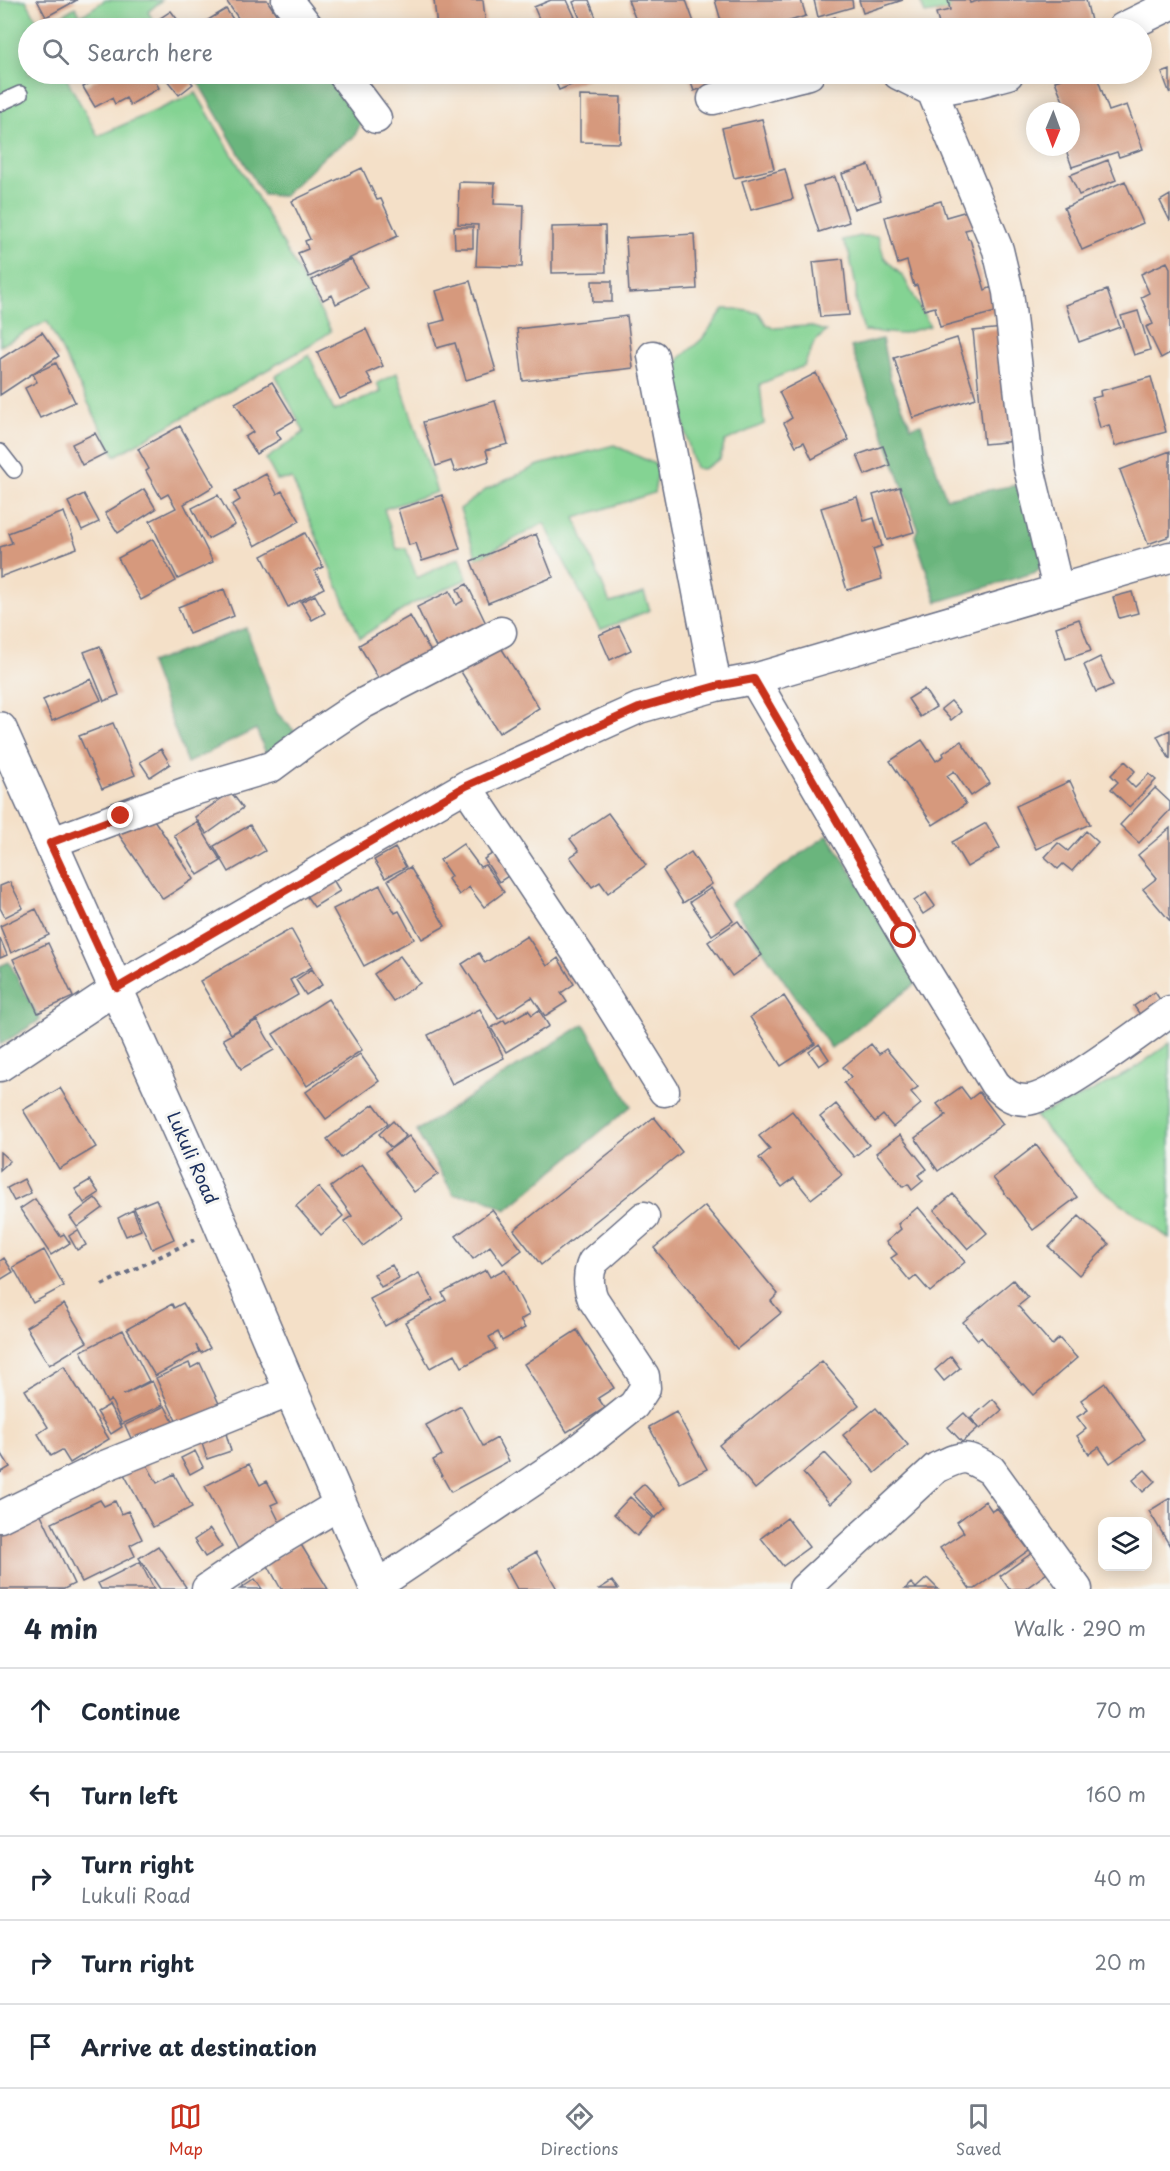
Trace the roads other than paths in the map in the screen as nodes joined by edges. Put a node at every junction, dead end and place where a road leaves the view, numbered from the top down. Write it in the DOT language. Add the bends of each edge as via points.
graph roads {
  1 [pos="287,0"];
  2 [pos="1170,5"];
  3 [pos="301,18"];
  4 [pos="1143,18"];
  5 [pos="350,84"];
  6 [pos="768,84"];
  7 [pos="918,84"];
  8 [pos="971,84"];
  9 [pos="932,91"];
  10 [pos="20,94"];
  11 [pos="713,99"];
  12 [pos="0,103"];
  13 [pos="376,118"];
  14 [pos="652,356"];
  15 [pos="0,452"];
  16 [pos="14,470"];
  17 [pos="1170,557"];
  18 [pos="1058,589"];
  19 [pos="501,632"];
  20 [pos="754,679"];
  21 [pos="716,686"];
  22 [pos="1,735"];
  23 [pos="8,770"];
  24 [pos="466,786"];
  25 [pos="50,843"];
  26 [pos="117,988"];
  27 [pos="1170,1011"];
  28 [pos="0,1066"];
  29 [pos="664,1091"];
  30 [pos="644,1217"];
  31 [pos="291,1391"];
  32 [pos="340,1504"];
  33 [pos="0,1517"];
  34 [pos="377,1588"];
  35 [pos="207,1589"];
  36 [pos="804,1589"];
  37 [pos="1077,1589"];
  1 -- 3 [label="street"];
  2 -- 4 [label="street"];
  5 -- 13 [label="street"];
  6 -- 11 [label="street"];
  7 -- 9 [label="street"];
  8 -- 9 [label="street"];
  9 -- 18 [label="street" via="998,250 1008,292 1028,464"];
  10 -- 12 [label="lane"];
  14 -- 21 [label="street"];
  15 -- 16 [label="lane"];
  17 -- 18 [label="street"];
  18 -- 20 [label="street"];
  19 -- 25 [label="street" via="360,705 271,767 187,792"];
  20 -- 21 [label="street"];
  20 -- 27 [label="street" via="904,936 995,1084 1009,1098 1029,1101 1054,1091"];
  21 -- 24 [label="street" via="639,708"];
  22 -- 23 [label="street, Lukuli Road"];
  23 -- 25 [label="street, Lukuli Road"];
  24 -- 26 [label="street"];
  24 -- 29 [label="street"];
  25 -- 26 [label="street, Lukuli Road"];
  26 -- 28 [label="street"];
  26 -- 31 [label="street, Lukuli Road"];
  30 -- 34 [label="street" via="592,1262 588,1272 593,1299 644,1376 645,1388 634,1405 551,1470"];
  31 -- 32 [label="street, Lukuli Road"];
  31 -- 33 [label="street" via="102,1467"];
  32 -- 34 [label="street, Lukuli Road"];
  32 -- 35 [label="street"];
  36 -- 37 [label="street" via="936,1468 970,1457 991,1470"];
}
